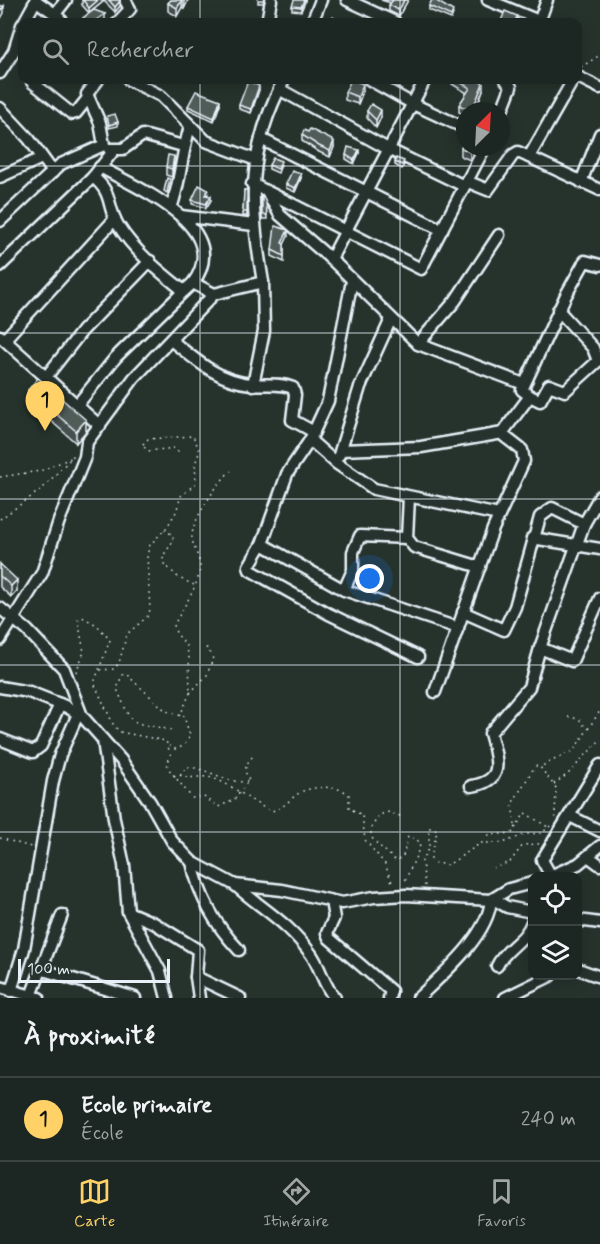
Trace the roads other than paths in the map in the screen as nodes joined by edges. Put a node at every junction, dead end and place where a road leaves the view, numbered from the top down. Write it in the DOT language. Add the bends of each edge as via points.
graph roads {
  1 [pos="35,0"];
  2 [pos="66,0"];
  3 [pos="125,0"];
  4 [pos="271,0"];
  5 [pos="321,0"];
  6 [pos="347,0"];
  7 [pos="488,0"];
  8 [pos="547,0"];
  9 [pos="26,18"];
  10 [pos="59,18"];
  11 [pos="122,18"];
  12 [pos="269,18"];
  13 [pos="314,18"];
  14 [pos="386,18"];
  15 [pos="530,18"];
  16 [pos="540,18"];
  17 [pos="18,37"];
  18 [pos="0,51"];
  19 [pos="10,58"];
  20 [pos="0,73"];
  21 [pos="582,79"];
  22 [pos="35,84"];
  23 [pos="94,84"];
  24 [pos="137,84"];
  25 [pos="282,84"];
  26 [pos="377,84"];
  27 [pos="423,84"];
  28 [pos="511,84"];
  29 [pos="571,84"];
  30 [pos="600,88"];
  31 [pos="88,98"];
  32 [pos="505,102"];
  33 [pos="413,104"];
  34 [pos="0,108"];
  35 [pos="456,124"];
  36 [pos="190,127"];
  37 [pos="600,134"];
  38 [pos="261,139"];
  39 [pos="183,146"];
  40 [pos="109,148"];
  41 [pos="388,149"];
  42 [pos="480,156"];
  43 [pos="529,157"];
  44 [pos="42,158"];
  45 [pos="256,160"];
  46 [pos="100,167"];
  47 [pos="53,172"];
  48 [pos="0,177"];
  49 [pos="93,177"];
  50 [pos="581,182"];
  51 [pos="465,183"];
  52 [pos="252,184"];
  53 [pos="600,190"];
  54 [pos="266,191"];
  55 [pos="365,193"];
  56 [pos="171,208"];
  57 [pos="181,216"];
  58 [pos="115,219"];
  59 [pos="0,221"];
  60 [pos="254,225"];
  61 [pos="345,230"];
  62 [pos="442,230"];
  63 [pos="499,235"];
  64 [pos="331,259"];
  65 [pos="150,261"];
  66 [pos="600,265"];
  67 [pos="0,266"];
  68 [pos="352,281"];
  69 [pos="262,282"];
  70 [pos="189,287"];
  71 [pos="214,294"];
  72 [pos="558,310"];
  73 [pos="391,319"];
  74 [pos="2,337"];
  75 [pos="171,339"];
  76 [pos="418,344"];
  77 [pos="46,377"];
  78 [pos="524,384"];
  79 [pos="253,385"];
  80 [pos="530,396"];
  81 [pos="78,404"];
  82 [pos="100,426"];
  83 [pos="503,433"];
  84 [pos="312,436"];
  85 [pos="341,450"];
  86 [pos="336,463"];
  87 [pos="600,496"];
  88 [pos="409,497"];
  89 [pos="499,515"];
  90 [pos="584,524"];
  91 [pos="407,538"];
  92 [pos="532,538"];
  93 [pos="262,544"];
  94 [pos="578,545"];
  95 [pos="600,549"];
  96 [pos="480,567"];
  97 [pos="344,590"];
  98 [pos="600,598"];
  99 [pos="0,608"];
  100 [pos="463,612"];
  101 [pos="14,620"];
  102 [pos="458,628"];
  103 [pos="0,640"];
  104 [pos="540,648"];
  105 [pos="418,657"];
  106 [pos="0,687"];
  107 [pos="435,692"];
  108 [pos="60,704"];
  109 [pos="80,715"];
  110 [pos="0,739"];
  111 [pos="103,740"];
  112 [pos="41,746"];
  113 [pos="60,755"];
  114 [pos="600,765"];
  115 [pos="471,786"];
  116 [pos="570,816"];
  117 [pos="600,831"];
  118 [pos="600,846"];
  119 [pos="588,856"];
  120 [pos="192,862"];
  121 [pos="600,865"];
  122 [pos="549,872"];
  123 [pos="558,872"];
  124 [pos="528,884"];
  125 [pos="235,885"];
  126 [pos="492,899"];
  127 [pos="331,901"];
  128 [pos="528,911"];
  129 [pos="128,912"];
  130 [pos="62,915"];
  131 [pos="582,921"];
  132 [pos="600,923"];
  133 [pos="531,926"];
  134 [pos="239,950"];
  135 [pos="497,966"];
  136 [pos="40,969"];
  137 [pos="582,970"];
  138 [pos="196,977"];
  139 [pos="600,977"];
  140 [pos="540,980"];
  141 [pos="6,991"];
  142 [pos="35,997"];
  143 [pos="135,998"];
  144 [pos="167,998"];
  145 [pos="199,998"];
  146 [pos="240,998"];
  147 [pos="335,998"];
  148 [pos="389,998"];
  149 [pos="418,998"];
  150 [pos="505,998"];
  1 -- 9 [label="street"];
  1 -- 10 [label="street"];
  2 -- 10 [label="street"];
  3 -- 11 [label="street" via="130,9"];
  4 -- 12 [label="street"];
  5 -- 13 [label="street"];
  6 -- 14 [label="street"];
  7 -- 15 [label="street"];
  8 -- 16 [label="street"];
  17 -- 19 [label="street"];
  18 -- 19 [label="street"];
  19 -- 20 [label="street"];
  21 -- 30 [label="street"];
  22 -- 31 [label="street" via="73,114"];
  23 -- 31 [label="street" via="87,92"];
  24 -- 36 [label="street" via="161,96"];
  25 -- 38 [label="street" via="268,110"];
  25 -- 41 [label="street"];
  26 -- 33 [label="street"];
  27 -- 33 [label="street"];
  28 -- 32 [label="street"];
  29 -- 43 [label="street"];
  31 -- 40 [label="street"];
  33 -- 35 [label="street"];
  33 -- 41 [label="street"];
  34 -- 44 [label="street"];
  36 -- 39 [label="street"];
  36 -- 45 [label="street" via="213,146"];
  37 -- 50 [label="street"];
  38 -- 45 [label="street"];
  38 -- 55 [label="street"];
  39 -- 40 [label="street" via="143,135 127,147"];
  39 -- 56 [label="street" via="179,185"];
  40 -- 46 [label="street"];
  40 -- 47 [label="street" via="71,159"];
  41 -- 51 [label="street"];
  41 -- 55 [label="street"];
  42 -- 51 [label="street"];
  43 -- 50 [label="street"];
  43 -- 51 [label="street" via="516,153 488,190"];
  44 -- 47 [label="street"];
  44 -- 48 [label="street"];
  45 -- 52 [label="street"];
  46 -- 49 [label="street"];
  46 -- 56 [label="street"];
  47 -- 59 [label="street"];
  49 -- 58 [label="street" via="106,190"];
  49 -- 67 [label="street"];
  50 -- 53 [label="street"];
  51 -- 62 [label="street"];
  52 -- 54 [label="street"];
  52 -- 60 [label="street"];
  54 -- 61 [label="street"];
  54 -- 64 [label="street" via="280,215"];
  55 -- 61 [label="street"];
  55 -- 62 [label="street"];
  56 -- 57 [label="street"];
  57 -- 60 [label="street"];
  57 -- 70 [label="street" via="193,227 202,249 201,271"];
  58 -- 65 [label="street"];
  58 -- 74 [label="street"];
  60 -- 69 [label="street"];
  61 -- 62 [label="street" via="421,269"];
  61 -- 64 [label="street"];
  63 -- 76 [label="street" via="455,301"];
  64 -- 68 [label="street"];
  65 -- 70 [label="street"];
  65 -- 77 [label="street" via="82,331"];
  66 -- 72 [label="street" via="585,261"];
  68 -- 73 [label="street"];
  68 -- 84 [label="street" via="328,401"];
  69 -- 71 [label="street"];
  69 -- 79 [label="street" via="264,331"];
  70 -- 71 [label="street"];
  70 -- 81 [label="street" via="116,357"];
  71 -- 75 [label="street"];
  72 -- 78 [label="street"];
  72 -- 80 [label="street" via="593,348 598,361 565,391 549,385 540,401"];
  73 -- 76 [label="street"];
  73 -- 85 [label="street" via="360,387"];
  74 -- 77 [label="street"];
  75 -- 79 [label="street" via="229,381"];
  75 -- 82 [label="street" via="134,378"];
  76 -- 78 [label="street"];
  77 -- 81 [label="street"];
  78 -- 80 [label="street" via="522,391"];
  79 -- 84 [label="street" via="274,383 293,388 292,420"];
  80 -- 83 [label="street"];
  81 -- 82 [label="street"];
  82 -- 101 [label="street" via="87,442 48,557"];
  83 -- 85 [label="street" via="421,447"];
  83 -- 89 [label="street" via="522,450 524,457"];
  84 -- 86 [label="street"];
  84 -- 93 [label="street" via="287,474"];
  85 -- 86 [label="street"];
  86 -- 88 [label="street" via="374,489"];
  87 -- 90 [label="street"];
  88 -- 89 [label="street"];
  88 -- 91 [label="street"];
  89 -- 96 [label="street"];
  90 -- 92 [label="street" via="549,508 537,520"];
  90 -- 94 [label="street"];
  91 -- 96 [label="street" via="414,547"];
  91 -- 97 [label="street" via="361,536 354,547 353,570"];
  92 -- 94 [label="street"];
  92 -- 100 [label="street" via="515,607 504,630"];
  93 -- 97 [label="street"];
  93 -- 105 [label="street" via="250,570"];
  94 -- 95 [label="street"];
  94 -- 104 [label="street"];
  96 -- 100 [label="street"];
  97 -- 102 [label="street"];
  98 -- 104 [label="street" via="572,661"];
  99 -- 101 [label="street"];
  100 -- 102 [label="street"];
  101 -- 103 [label="street"];
  101 -- 109 [label="street" via="52,654 70,679"];
  102 -- 107 [label="street"];
  104 -- 115 [label="street" via="529,687 490,733 497,762 493,778"];
  106 -- 108 [label="street" via="26,691"];
  108 -- 109 [label="street"];
  108 -- 112 [label="street"];
  109 -- 111 [label="street"];
  109 -- 113 [label="street"];
  110 -- 112 [label="street" via="31,752"];
  111 -- 120 [label="street" via="150,802 172,842"];
  111 -- 129 [label="street"];
  112 -- 113 [label="street"];
  113 -- 141 [label="street" via="24,950"];
  114 -- 116 [label="street"];
  116 -- 117 [label="street"];
  116 -- 122 [label="street" via="542,860"];
  118 -- 119 [label="street"];
  119 -- 121 [label="street"];
  119 -- 123 [label="street"];
  120 -- 125 [label="street"];
  120 -- 134 [label="street" via="210,914"];
  124 -- 126 [label="street" via="508,889"];
  125 -- 127 [label="street"];
  125 -- 147 [label="street" via="284,922 310,952"];
  126 -- 127 [label="street" via="423,896"];
  126 -- 128 [label="street"];
  126 -- 149 [label="street" via="485,920 460,958"];
  127 -- 148 [label="street" via="334,918 327,933 329,938 391,991"];
  129 -- 138 [label="street" via="197,948"];
  129 -- 144 [label="street" via="160,971"];
  130 -- 136 [label="street"];
  131 -- 132 [label="street"];
  133 -- 135 [label="street"];
  136 -- 142 [label="street"];
  136 -- 143 [label="street"];
  137 -- 139 [label="street"];
  138 -- 145 [label="street"];
  138 -- 146 [label="street"];
  140 -- 150 [label="street"];
  141 -- 142 [label="street"];
}
